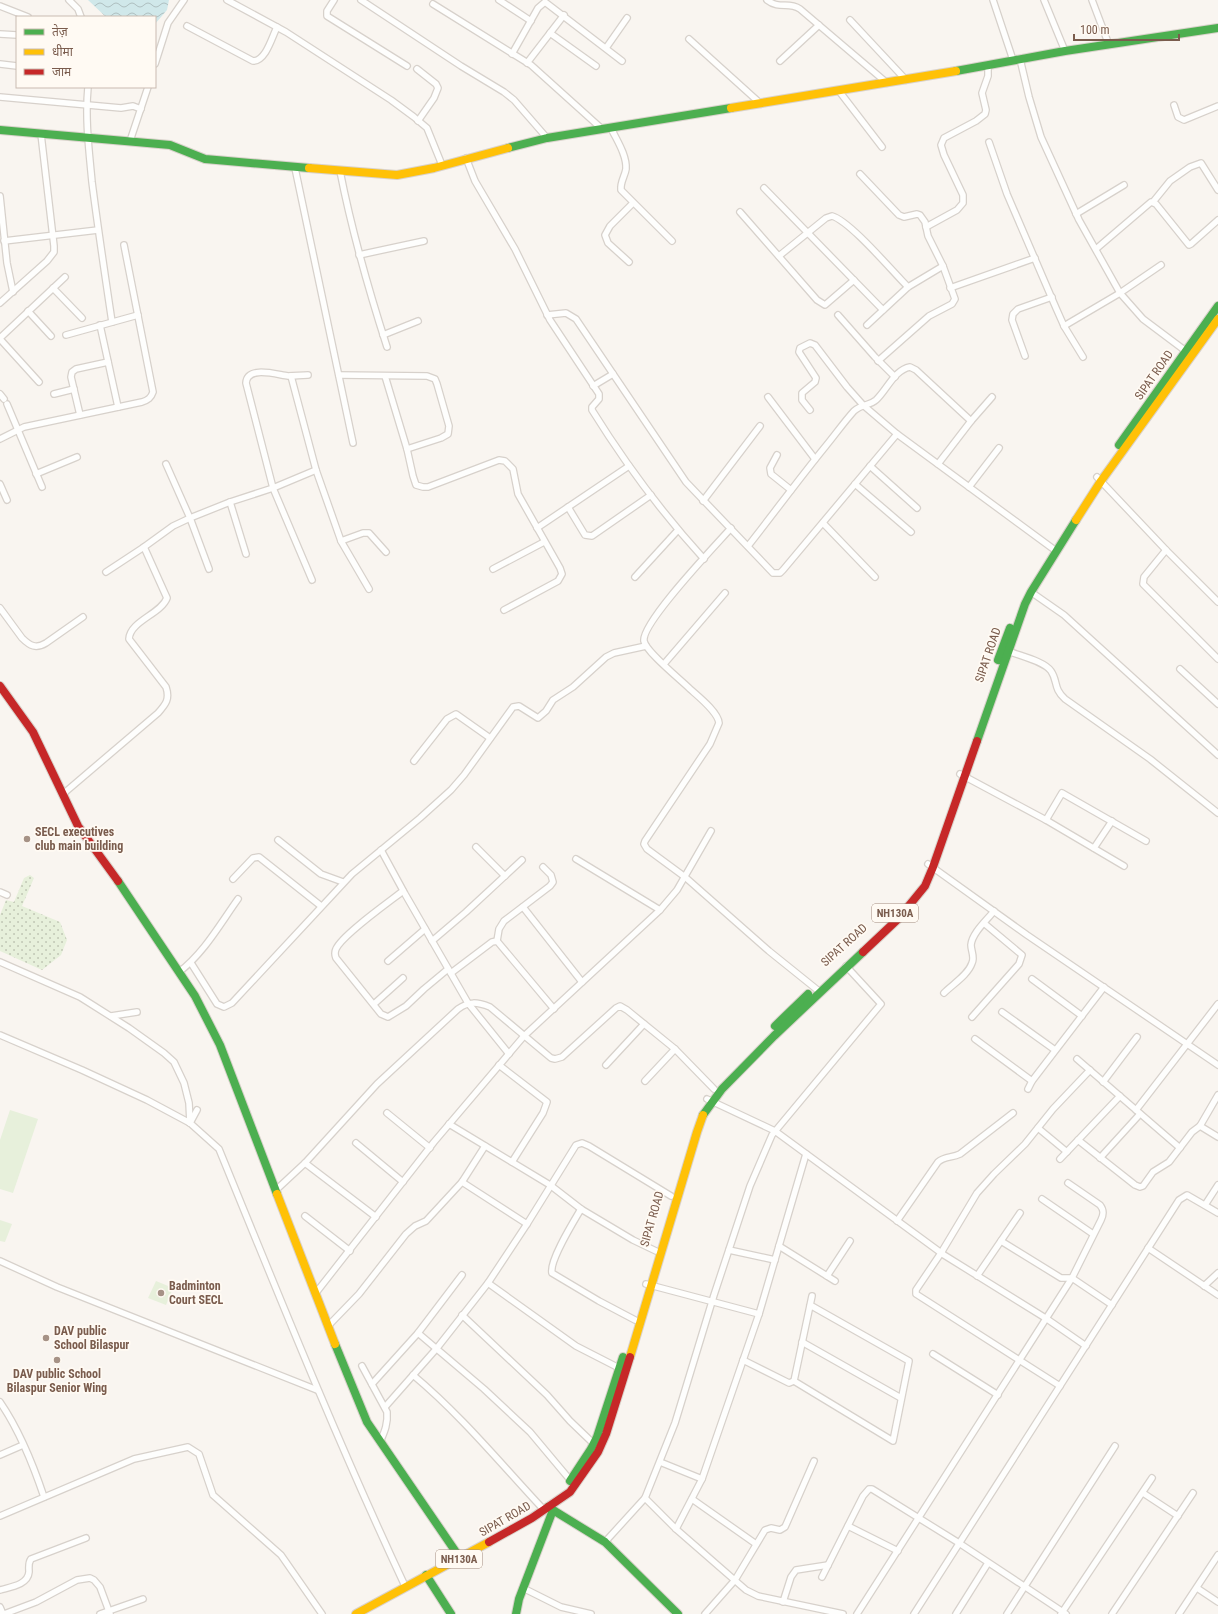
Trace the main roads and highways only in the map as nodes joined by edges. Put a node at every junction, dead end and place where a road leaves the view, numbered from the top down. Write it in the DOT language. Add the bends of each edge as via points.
graph roads {
  1 [pos="1218,28"];
  2 [pos="0,130"];
  3 [pos="1218,306"];
  4 [pos="1218,319"];
  5 [pos="1189,353"];
  6 [pos="1099,479"];
  7 [pos="0,686"];
  8 [pos="963,775"];
  9 [pos="931,866"];
  10 [pos="817,990"];
  11 [pos="709,1100"];
  12 [pos="649,1284"];
  13 [pos="597,1446"];
  14 [pos="548,1509"];
  15 [pos="460,1558"];
  16 [pos="426,1575"];
  17 [pos="356,1614"];
  18 [pos="451,1614"];
  19 [pos="516,1614"];
  20 [pos="678,1614"];
  1 -- 2 [label="main road" via="1016,59 906,80 547,138 397,175 205,160 170,145"];
  3 -- 5 [label="main road, SIPAT ROAD / NH130A"];
  4 -- 5 [label="main road, SIPAT ROAD / NH130A"];
  5 -- 6 [label="main road, SIPAT ROAD / NH130A"];
  6 -- 8 [label="main road, SIPAT ROAD / NH130A" via="1025,604"];
  6 -- 8 [label="main road, SIPAT ROAD / NH130A" via="1030,583 1004,644"];
  7 -- 15 [label="main road" via="33,732 78,826 195,996 220,1045 367,1422"];
  8 -- 9 [label="main road, SIPAT ROAD / NH130A"];
  9 -- 10 [label="main road, SIPAT ROAD / NH130A" via="902,906"];
  9 -- 10 [label="main road, SIPAT ROAD / NH130A" via="925,886 898,918"];
  10 -- 11 [label="main road, SIPAT ROAD / NH130A"];
  10 -- 11 [label="main road, SIPAT ROAD / NH130A" via="790,1010 714,1088"];
  11 -- 12 [label="main road, SIPAT ROAD / NH130A"];
  11 -- 12 [label="main road, SIPAT ROAD / NH130A" via="699,1110 693,1126 671,1196"];
  12 -- 13 [label="main road, SIPAT ROAD / NH130A" via="619,1368"];
  12 -- 13 [label="main road, SIPAT ROAD / NH130A" via="606,1434"];
  13 -- 14 [label="main road, SIPAT ROAD / NH130A" via="573,1483"];
  14 -- 15 [label="main road, SIPAT ROAD / NH130A"];
  14 -- 19 [label="main road"];
  14 -- 20 [label="main road" via="604,1542"];
  15 -- 16 [label="main road, SIPAT ROAD / NH130A"];
  16 -- 17 [label="main road, SIPAT ROAD / NH130A"];
  16 -- 18 [label="main road"];
}
